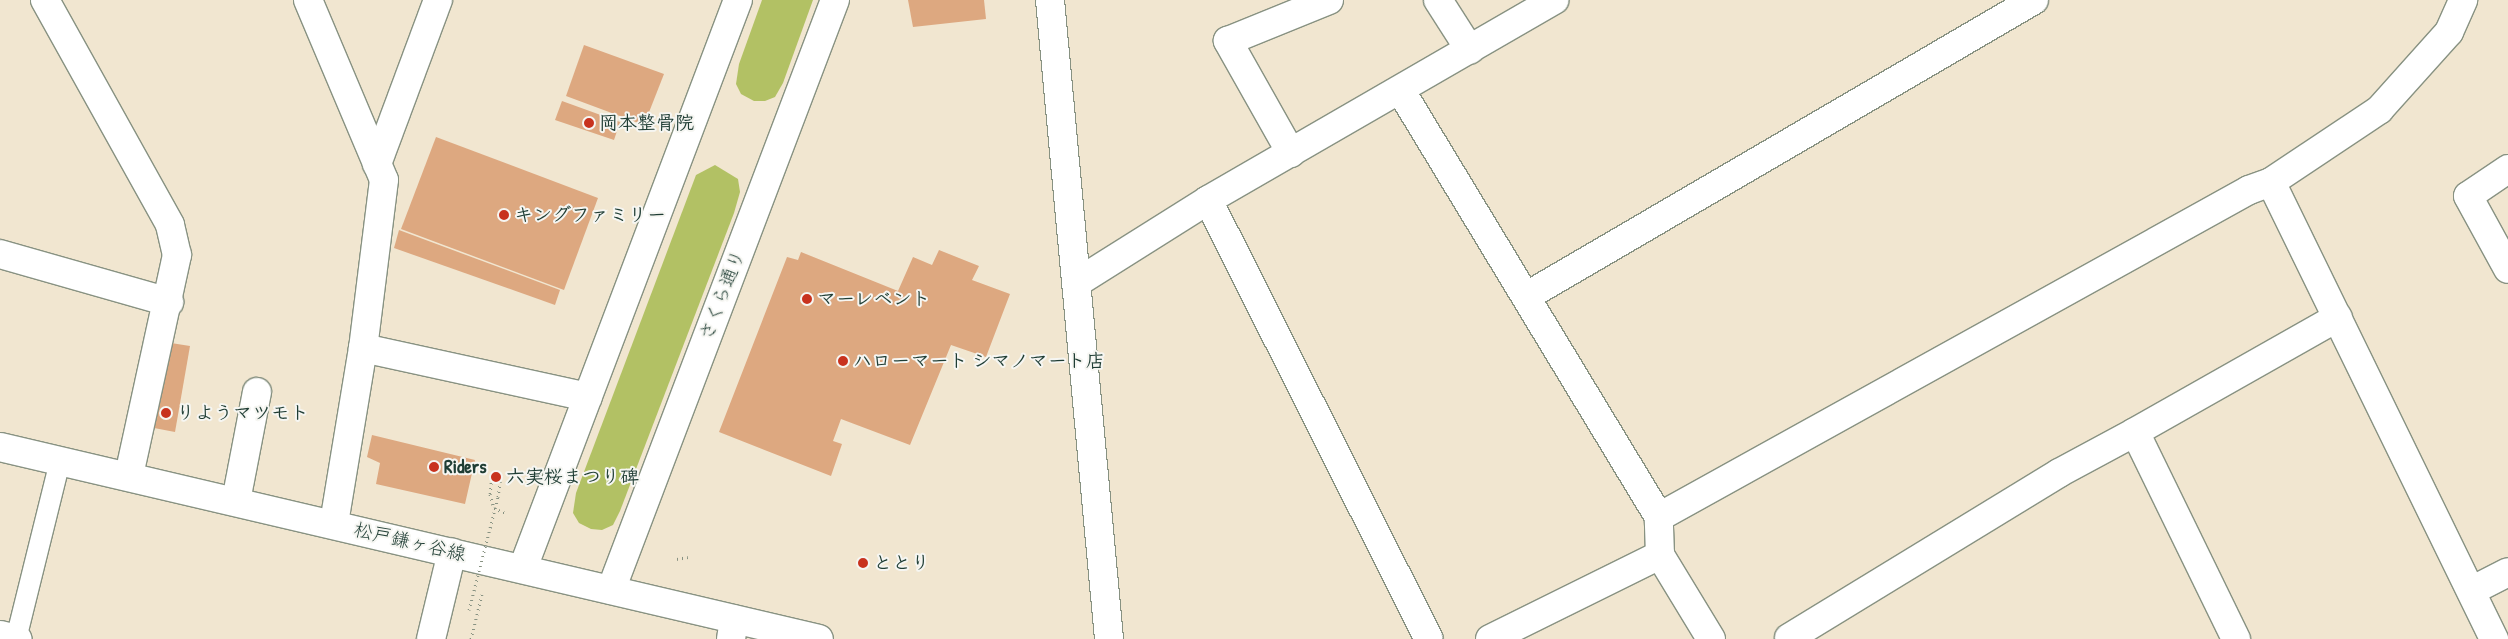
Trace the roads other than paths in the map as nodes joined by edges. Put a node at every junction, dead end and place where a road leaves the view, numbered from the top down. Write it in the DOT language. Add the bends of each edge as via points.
graph roads {
  1 [pos="45,0"];
  2 [pos="308,0"];
  3 [pos="438,0"];
  4 [pos="738,0"];
  5 [pos="835,0"];
  6 [pos="1050,0"];
  7 [pos="1329,0"];
  8 [pos="1438,0"];
  9 [pos="1554,0"];
  10 [pos="2034,0"];
  11 [pos="2463,0"];
  12 [pos="1470,50"];
  13 [pos="1401,91"];
  14 [pos="1292,153"];
  15 [pos="377,164"];
  16 [pos="2508,169"];
  17 [pos="2271,182"];
  18 [pos="1208,200"];
  19 [pos="0,254"];
  20 [pos="2508,269"];
  21 [pos="1078,282"];
  22 [pos="1527,296"];
  23 [pos="169,302"];
  24 [pos="2338,317"];
  25 [pos="363,348"];
  26 [pos="257,392"];
  27 [pos="588,397"];
  28 [pos="2135,432"];
  29 [pos="0,447"];
  30 [pos="60,461"];
  31 [pos="128,476"];
  32 [pos="236,501"];
  33 [pos="1659,517"];
  34 [pos="334,524"];
  35 [pos="452,552"];
  36 [pos="1660,555"];
  37 [pos="524,568"];
  38 [pos="2508,572"];
  39 [pos="611,590"];
  40 [pos="2472,590"];
  41 [pos="732,629"];
  42 [pos="0,635"];
  43 [pos="1790,638"];
  44 [pos="17,639"];
  45 [pos="431,639"];
  46 [pos="819,639"];
  47 [pos="1110,639"];
  48 [pos="1429,639"];
  49 [pos="1490,639"];
  50 [pos="1711,639"];
  51 [pos="2236,639"];
  52 [pos="2494,639"];
  1 -- 23 [label="street" via="170,225 178,255"];
  2 -- 15 [label="street"];
  3 -- 15 [label="street"];
  4 -- 27 [label="street"];
  5 -- 39 [label="street, さくら通り"];
  6 -- 21 [label="street"];
  7 -- 14 [label="street" via="1228,41"];
  8 -- 12 [label="street"];
  9 -- 12 [label="street"];
  10 -- 22 [label="street"];
  11 -- 17 [label="street" via="2449,32 2379,110"];
  12 -- 13 [label="street"];
  13 -- 14 [label="street"];
  13 -- 22 [label="street"];
  14 -- 18 [label="street"];
  15 -- 25 [label="street" via="384,180"];
  16 -- 20 [label="street" via="2468,196"];
  17 -- 24 [label="street"];
  17 -- 33 [label="street" via="2250,190"];
  18 -- 21 [label="street"];
  18 -- 48 [label="street"];
  19 -- 23 [label="street"];
  21 -- 47 [label="street"];
  22 -- 33 [label="street"];
  23 -- 31 [label="street"];
  24 -- 28 [label="street"];
  24 -- 40 [label="street"];
  25 -- 27 [label="street"];
  25 -- 34 [label="street"];
  26 -- 32 [label="street"];
  27 -- 37 [label="street"];
  28 -- 43 [label="street" via="2059,473"];
  28 -- 51 [label="street"];
  29 -- 30 [label="street, 松戸鎌ヶ谷線"];
  30 -- 31 [label="street, 松戸鎌ヶ谷線"];
  30 -- 44 [label="lane"];
  31 -- 32 [label="street, 松戸鎌ヶ谷線"];
  32 -- 34 [label="street, 松戸鎌ヶ谷線"];
  33 -- 36 [label="street"];
  34 -- 35 [label="street, 松戸鎌ヶ谷線"];
  35 -- 37 [label="street, 松戸鎌ヶ谷線"];
  35 -- 45 [label="street"];
  36 -- 49 [label="street"];
  36 -- 50 [label="street"];
  37 -- 39 [label="street, 松戸鎌ヶ谷線"];
  38 -- 40 [label="street"];
  39 -- 41 [label="street, 松戸鎌ヶ谷線"];
  40 -- 52 [label="street"];
  41 -- 46 [label="street, 松戸鎌ヶ谷線"];
  42 -- 44 [label="street"];
}
